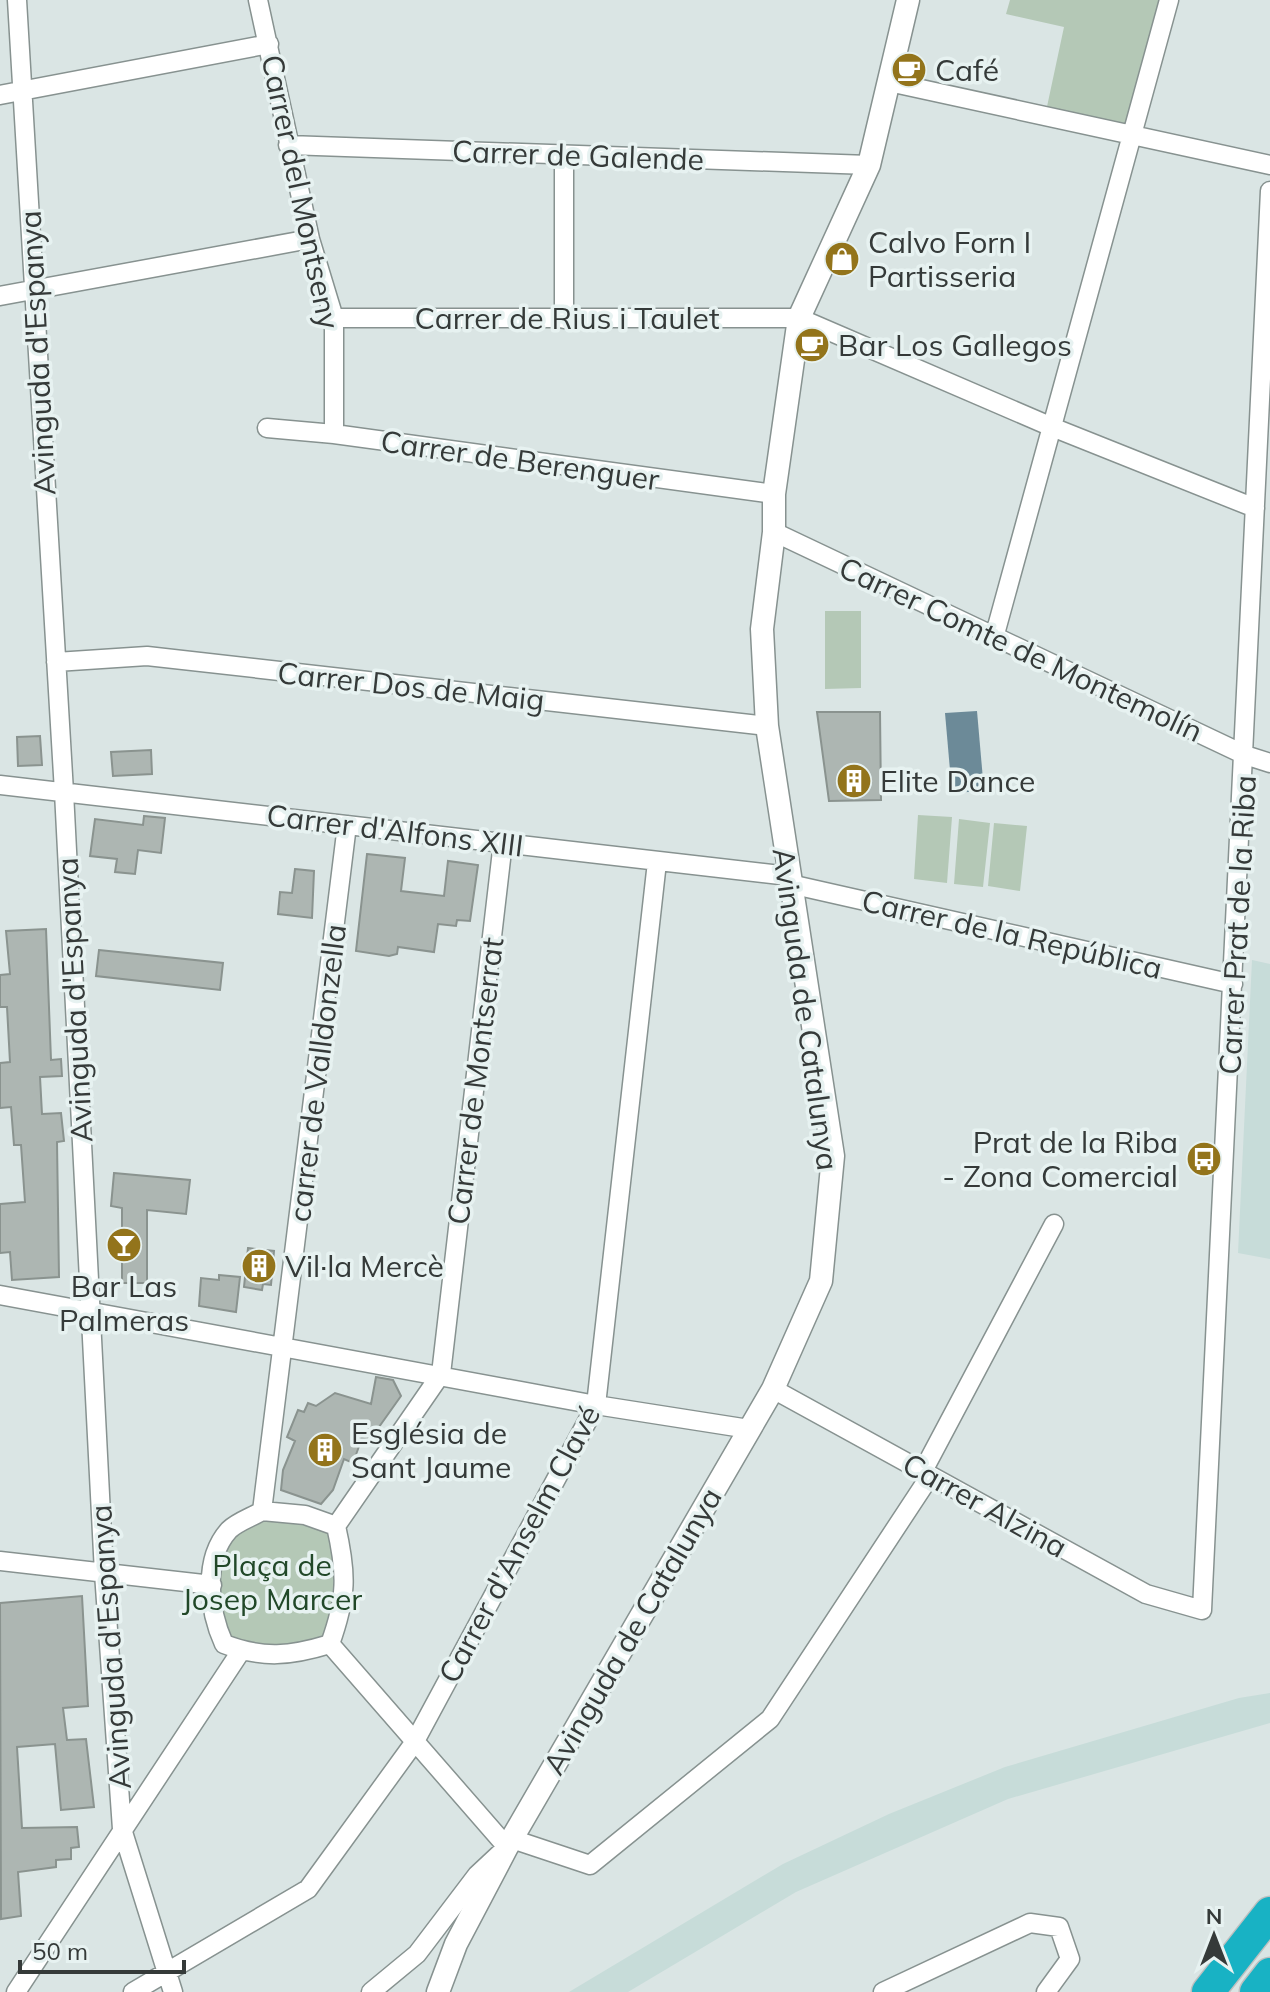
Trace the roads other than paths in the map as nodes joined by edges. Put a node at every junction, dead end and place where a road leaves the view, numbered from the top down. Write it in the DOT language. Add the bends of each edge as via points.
graph roads {
  1 [pos="17,0"];
  2 [pos="258,0"];
  3 [pos="908,0"];
  4 [pos="1169,0"];
  5 [pos="269,44"];
  6 [pos="889,82"];
  7 [pos="21,91"];
  8 [pos="0,95"];
  9 [pos="1134,135"];
  10 [pos="288,145"];
  11 [pos="564,155"];
  12 [pos="869,165"];
  13 [pos="1270,165"];
  14 [pos="1270,191"];
  15 [pos="310,239"];
  16 [pos="33,289"];
  17 [pos="0,296"];
  18 [pos="334,318"];
  19 [pos="799,318"];
  20 [pos="564,319"];
  21 [pos="1052,427"];
  22 [pos="267,428"];
  23 [pos="334,434"];
  24 [pos="774,494"];
  25 [pos="1255,508"];
  26 [pos="774,532"];
  27 [pos="995,634"];
  28 [pos="56,662"];
  29 [pos="767,726"];
  30 [pos="1245,755"];
  31 [pos="1270,763"];
  32 [pos="0,785"];
  33 [pos="64,792"];
  34 [pos="347,825"];
  35 [pos="503,842"];
  36 [pos="657,862"];
  37 [pos="790,880"];
  38 [pos="1233,984"];
  39 [pos="1054,1224"];
  40 [pos="0,1295"];
  41 [pos="90,1310"];
  42 [pos="284,1346"];
  43 [pos="441,1374"];
  44 [pos="773,1389"];
  45 [pos="596,1405"];
  46 [pos="749,1429"];
  47 [pos="927,1474"];
  48 [pos="262,1511"];
  49 [pos="336,1526"];
  50 [pos="0,1561"];
  51 [pos="104,1573"];
  52 [pos="212,1585"];
  53 [pos="1202,1610"];
  54 [pos="330,1644"];
  55 [pos="241,1651"];
  56 [pos="414,1743"];
  57 [pos="122,1829"];
  58 [pos="510,1843"];
  59 [pos="1270,1913"];
  60 [pos="167,1972"];
  61 [pos="1270,1974"];
  62 [pos="16,1992"];
  63 [pos="133,1992"];
  64 [pos="173,1992"];
  65 [pos="371,1992"];
  66 [pos="438,1992"];
  67 [pos="883,1992"];
  68 [pos="1046,1992"];
  69 [pos="1208,1992"];
  70 [pos="1256,1992"];
  1 -- 7 [label="street, Avinguda d'Espanya"];
  2 -- 5 [label="street, Carrer del Montseny"];
  3 -- 6 [label="street, Avinguda de Catalunya"];
  4 -- 9 [label="street"];
  5 -- 7 [label="street"];
  5 -- 10 [label="street, Carrer del Montseny"];
  6 -- 9 [label="street"];
  6 -- 12 [label="street, Avinguda de Catalunya"];
  7 -- 8 [label="street"];
  7 -- 16 [label="street, Avinguda d'Espanya"];
  9 -- 13 [label="street"];
  9 -- 21 [label="street"];
  10 -- 11 [label="street, Carrer de Galende"];
  10 -- 15 [label="street, Carrer del Montseny"];
  11 -- 12 [label="street, Carrer de Galende"];
  11 -- 20 [label="street"];
  12 -- 19 [label="street, Avinguda de Catalunya"];
  14 -- 25 [label="street, Carrer Prat de la Riba"];
  15 -- 16 [label="street"];
  15 -- 18 [label="street, Carrer del Montseny"];
  16 -- 17 [label="street"];
  16 -- 28 [label="street, Avinguda d'Espanya"];
  18 -- 20 [label="street, Carrer de Rius i Taulet"];
  18 -- 23 [label="street, Carrer del Montseny"];
  19 -- 20 [label="street, Carrer de Rius i Taulet"];
  19 -- 21 [label="street"];
  19 -- 24 [label="street, Avinguda de Catalunya"];
  21 -- 25 [label="street"];
  21 -- 27 [label="street"];
  22 -- 23 [label="street, Carrer de Berenguer"];
  23 -- 24 [label="street, Carrer de Berenguer"];
  24 -- 26 [label="street, Avinguda de Catalunya"];
  25 -- 30 [label="street, Carrer Prat de la Riba"];
  26 -- 27 [label="street, Carrer Comte de Montemolín"];
  26 -- 29 [label="street, Avinguda de Catalunya" via="762,629"];
  27 -- 30 [label="street, Carrer Comte de Montemolín"];
  28 -- 29 [label="street, Carrer Dos de Maig" via="147,656"];
  28 -- 33 [label="street, Avinguda d'Espanya"];
  29 -- 37 [label="street, Avinguda de Catalunya"];
  30 -- 31 [label="street, Carrer Comte de Montemolín"];
  30 -- 38 [label="street, Carrer Prat de la Riba"];
  32 -- 33 [label="street, Carrer d'Alfons XIII"];
  33 -- 34 [label="street, Carrer d'Alfons XIII"];
  33 -- 41 [label="street, Avinguda d'Espanya"];
  34 -- 35 [label="street, Carrer d'Alfons XIII"];
  34 -- 42 [label="street, carrer de Valldonzella"];
  35 -- 36 [label="street, Carrer d'Alfons XIII"];
  35 -- 43 [label="street, Carrer de Montserrat"];
  36 -- 37 [label="street, Carrer d'Alfons XIII"];
  36 -- 45 [label="street, Carrer d'Anselm Clavé"];
  37 -- 38 [label="street, Carrer de la República"];
  37 -- 44 [label="street, Avinguda de Catalunya" via="833,1156 821,1281"];
  38 -- 53 [label="street, Carrer Prat de la Riba"];
  39 -- 47 [label="street"];
  40 -- 41 [label="street"];
  41 -- 42 [label="street"];
  41 -- 51 [label="street, Avinguda d'Espanya"];
  42 -- 43 [label="street"];
  42 -- 48 [label="street, carrer de Valldonzella"];
  43 -- 45 [label="street"];
  43 -- 49 [label="street, Carrer de Montserrat"];
  44 -- 46 [label="street, Avinguda de Catalunya"];
  44 -- 47 [label="street, Carrer Alzina"];
  45 -- 46 [label="street"];
  45 -- 56 [label="street, Carrer d'Anselm Clavé"];
  46 -- 58 [label="street, Avinguda de Catalunya"];
  47 -- 53 [label="street, Carrer Alzina" via="1146,1594"];
  47 -- 58 [label="street" via="770,1719 590,1865"];
  48 -- 49 [label="street" via="305,1515"];
  48 -- 52 [label="street" via="231,1528 218,1546"];
  49 -- 54 [label="street" via="346,1583"];
  50 -- 51 [label="street"];
  51 -- 52 [label="street"];
  51 -- 57 [label="street, Avinguda d'Espanya"];
  52 -- 55 [label="street" via="211,1617 224,1644"];
  54 -- 55 [label="street" via="290,1656"];
  54 -- 56 [label="street"];
  55 -- 57 [label="street"];
  56 -- 58 [label="street"];
  56 -- 60 [label="street, Carrer d'Anselm Clavé" via="308,1889"];
  57 -- 60 [label="street, Avinguda d'Espanya"];
  57 -- 62 [label="street"];
  58 -- 65 [label="street" via="477,1875 417,1954"];
  58 -- 66 [label="street, Avinguda de Catalunya" via="456,1944"];
  59 -- 69 [label="highway"];
  60 -- 63 [label="street, Carrer d'Anselm Clavé"];
  60 -- 64 [label="street, Avinguda d'Espanya"];
  61 -- 70 [label="highway"];
  67 -- 68 [label="street" via="1030,1923 1059,1927 1070,1959"];
}
